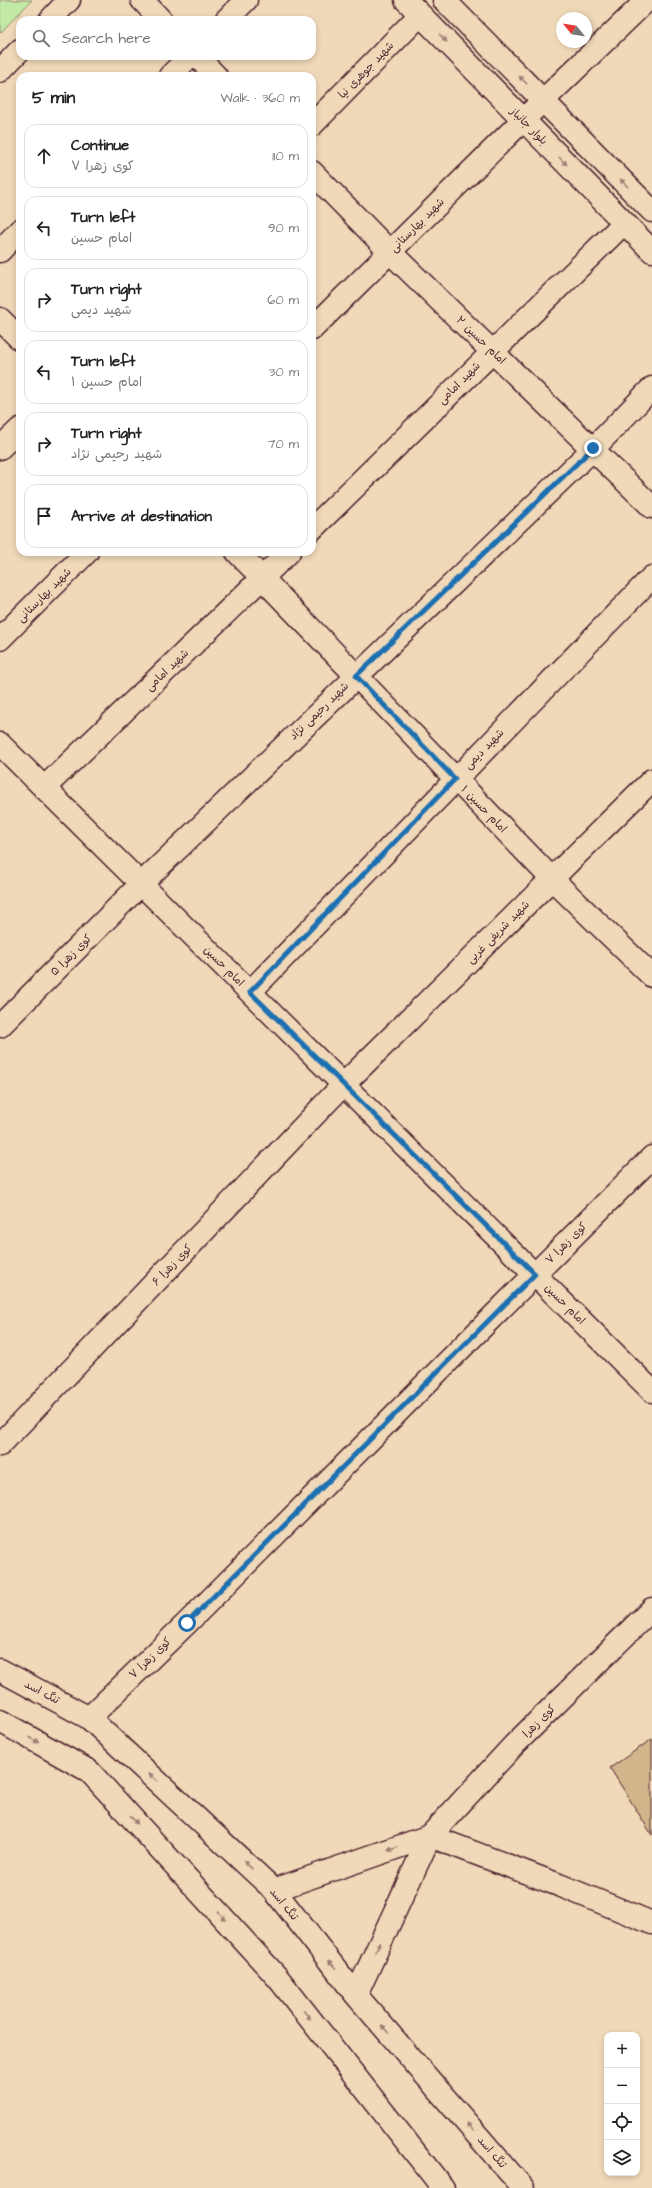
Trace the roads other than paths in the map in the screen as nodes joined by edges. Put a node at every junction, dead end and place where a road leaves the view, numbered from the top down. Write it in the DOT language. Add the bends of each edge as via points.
graph roads {
  1 [pos="69,0"];
  2 [pos="142,0"];
  3 [pos="246,0"];
  4 [pos="444,0"];
  5 [pos="647,0"];
  6 [pos="413,7"];
  7 [pos="54,16"];
  8 [pos="157,16"];
  9 [pos="230,16"];
  10 [pos="16,54"];
  11 [pos="186,60"];
  12 [pos="201,60"];
  13 [pos="0,71"];
  14 [pos="174,72"];
  15 [pos="212,72"];
  16 [pos="543,100"];
  17 [pos="316,120"];
  18 [pos="523,120"];
  19 [pos="316,176"];
  20 [pos="652,211"];
  21 [pos="624,222"];
  22 [pos="16,234"];
  23 [pos="0,251"];
  24 [pos="652,251"];
  25 [pos="390,252"];
  26 [pos="0,319"];
  27 [pos="316,325"];
  28 [pos="16,334"];
  29 [pos="492,351"];
  30 [pos="652,388"];
  31 [pos="16,433"];
  32 [pos="0,448"];
  33 [pos="593,448"];
  34 [pos="652,506"];
  35 [pos="316,525"];
  36 [pos="83,556"];
  37 [pos="241,556"];
  38 [pos="284,556"];
  39 [pos="652,577"];
  40 [pos="262,578"];
  41 [pos="0,638"];
  42 [pos="356,676"];
  43 [pos="0,744"];
  44 [pos="455,779"];
  45 [pos="652,780"];
  46 [pos="44,788"];
  47 [pos="552,879"];
  48 [pos="141,884"];
  49 [pos="652,976"];
  50 [pos="250,992"];
  51 [pos="0,1026"];
  52 [pos="344,1085"];
  53 [pos="652,1157"];
  54 [pos="535,1274"];
  55 [pos="652,1391"];
  56 [pos="0,1445"];
  57 [pos="652,1609"];
  58 [pos="0,1670"];
  59 [pos="89,1718"];
  60 [pos="0,1721"];
  61 [pos="430,1836"];
  62 [pos="274,1890"];
  63 [pos="652,1923"];
  64 [pos="356,1995"];
  65 [pos="443,2188"];
  66 [pos="523,2188"];
  1 -- 7 [label="street"];
  2 -- 8 [label="street"];
  3 -- 9 [label="street"];
  16 -- 4 [label="street, one-way"];
  5 -- 16 [label="street, شهید بهارستانی"];
  6 -- 17 [label="street, شهید جوهری نیا"];
  6 -- 18 [label="street, بلوار جانباز, one-way"];
  10 -- 13 [label="street"];
  11 -- 14 [label="street"];
  12 -- 15 [label="street"];
  16 -- 18 [label="street, شهید بهارستانی"];
  20 -- 16 [label="street, one-way"];
  18 -- 21 [label="street, بلوار جانباز, one-way"];
  18 -- 25 [label="street, شهید بهارستانی"];
  19 -- 25 [label="street, امام حسین ۲"];
  21 -- 24 [label="street, بلوار جانباز"];
  21 -- 29 [label="street, شهید امامی"];
  22 -- 23 [label="street"];
  25 -- 27 [label="street, شهید بهارستانی"];
  25 -- 29 [label="street, امام حسین ۲"];
  26 -- 28 [label="street"];
  29 -- 33 [label="street, امام حسین ۲"];
  29 -- 35 [label="street, شهید امامی"];
  30 -- 33 [label="street, شهید رحیمی نژاد"];
  31 -- 32 [label="street"];
  33 -- 34 [label="street, امام حسین ۲"];
  33 -- 42 [label="street, شهید رحیمی نژاد"];
  36 -- 41 [label="street, شهید بهارستانی"];
  37 -- 40 [label="street, امام حسین ۱"];
  38 -- 40 [label="street, شهید امامی"];
  39 -- 44 [label="street, شهید دیمی"];
  40 -- 42 [label="street, امام حسین ۱"];
  40 -- 46 [label="street, شهید امامی"];
  42 -- 44 [label="street, امام حسین ۱"];
  42 -- 48 [label="street, شهید رحیمی نژاد"];
  43 -- 46 [label="street, امام حسین"];
  44 -- 47 [label="street, امام حسین ۱"];
  44 -- 50 [label="street, شهید دیمی"];
  45 -- 47 [label="street, شهید شریفی غربی"];
  46 -- 48 [label="street, امام حسین"];
  47 -- 49 [label="street, امام حسین ۱"];
  47 -- 52 [label="street, شهید شریفی غربی"];
  48 -- 50 [label="street, امام حسین"];
  48 -- 51 [label="street, کوی زهرا ۵"];
  50 -- 52 [label="street, امام حسین"];
  52 -- 54 [label="street, امام حسین"];
  52 -- 56 [label="street, کوی زهرا ۶"];
  53 -- 54 [label="street, کوی زهرا ۷"];
  54 -- 55 [label="street, امام حسین"];
  54 -- 59 [label="street, کوی زهرا ۷"];
  57 -- 61 [label="street, کوی زهرا" via="514,1745"];
  58 -- 59 [label="street, تنگ اسد"];
  62 -- 59 [label="street, تنگ اسد, one-way"];
  60 -- 65 [label="street, one-way" via="89,1771 278,1978"];
  61 -- 62 [label="street, کوی زهرا, one-way"];
  61 -- 63 [label="street"];
  64 -- 61 [label="street, کوی زهرا, one-way"];
  64 -- 62 [label="street, تنگ اسد, one-way"];
  66 -- 64 [label="street, تنگ اسد, one-way"];
}
